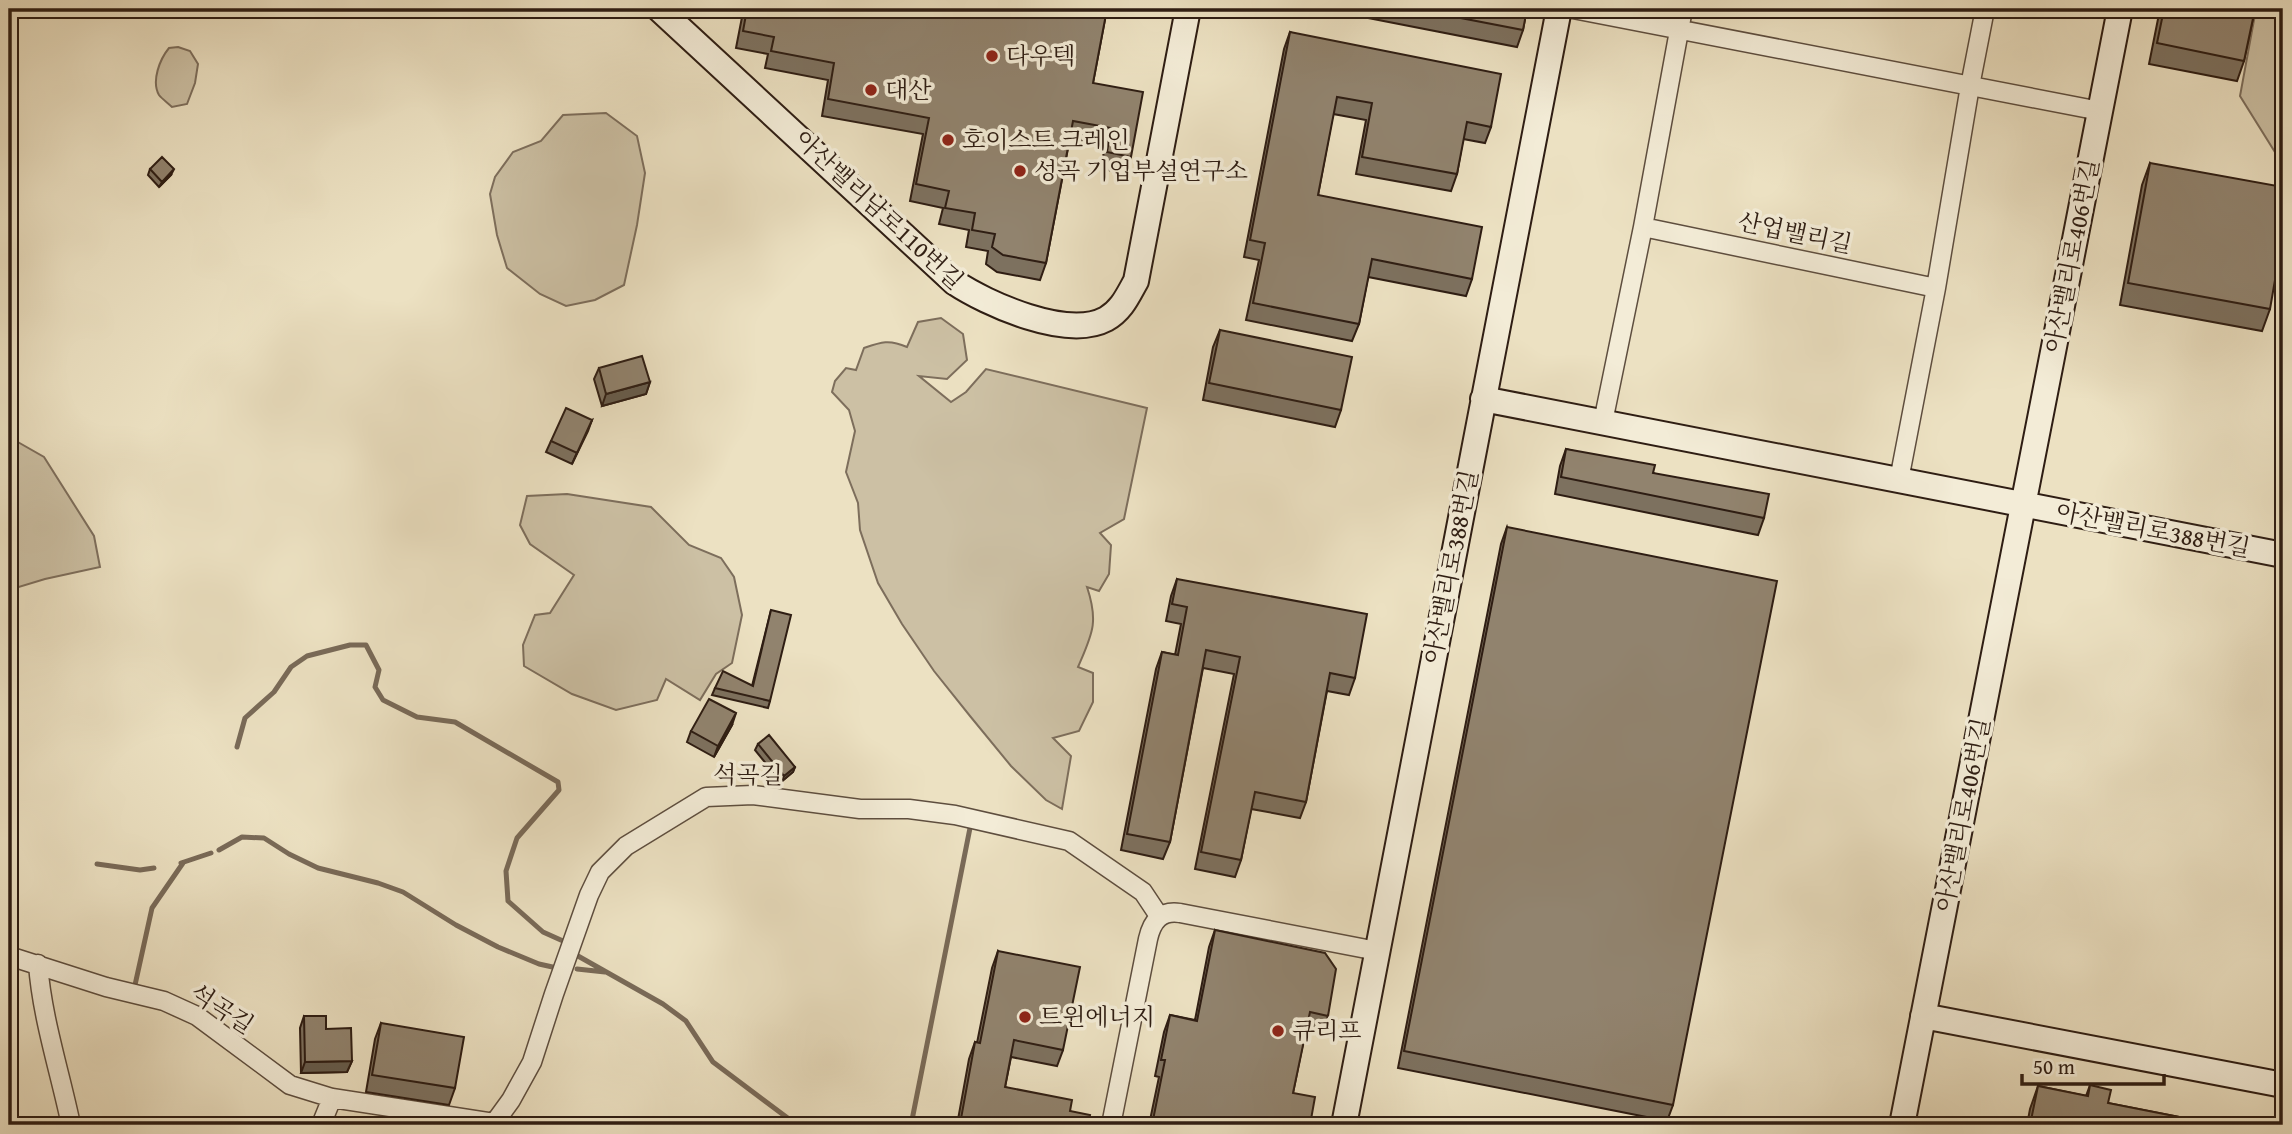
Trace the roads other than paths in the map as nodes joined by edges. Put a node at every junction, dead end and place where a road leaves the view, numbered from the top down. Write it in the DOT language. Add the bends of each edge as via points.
graph roads {
  1 [pos="659,9"];
  2 [pos="1188,9"];
  3 [pos="1559,9"];
  4 [pos="1573,9"];
  5 [pos="1683,9"];
  6 [pos="1985,9"];
  7 [pos="2120,9"];
  8 [pos="1679,29"];
  9 [pos="1969,86"];
  10 [pos="2100,111"];
  11 [pos="1643,227"];
  12 [pos="1936,288"];
  13 [pos="1483,399"];
  14 [pos="1603,422"];
  15 [pos="1899,480"];
  16 [pos="2023,504"];
  17 [pos="2283,555"];
  18 [pos="1159,916"];
  19 [pos="1377,951"];
  20 [pos="9,956"];
  21 [pos="38,964"];
  22 [pos="1923,1016"];
  23 [pos="2283,1085"];
  24 [pos="332,1098"];
  25 [pos="501,1124"];
  26 [pos="71,1125"];
  27 [pos="321,1125"];
  28 [pos="1111,1125"];
  29 [pos="1344,1125"];
  30 [pos="1902,1125"];
  1 -- 2 [label="street, 아산밸리남로110번길" via="954,282 1004,310 1087,325 1116,312 1136,281"];
  3 -- 13 [label="street, 아산밸리로388번길"];
  4 -- 8 [label="street"];
  5 -- 8 [label="street"];
  6 -- 9 [label="street"];
  7 -- 10 [label="street, 아산밸리로406번길"];
  8 -- 9 [label="street"];
  8 -- 11 [label="street"];
  9 -- 10 [label="street"];
  9 -- 12 [label="street"];
  10 -- 16 [label="street, 아산밸리로406번길"];
  11 -- 12 [label="street, 산업밸리길"];
  11 -- 14 [label="street"];
  12 -- 15 [label="street"];
  13 -- 14 [label="street"];
  13 -- 19 [label="street, 아산밸리로388번길"];
  14 -- 15 [label="street"];
  15 -- 16 [label="street"];
  16 -- 17 [label="street, 아산밸리로388번길"];
  16 -- 22 [label="street, 아산밸리로406번길"];
  18 -- 19 [label="street" via="1180,913"];
  18 -- 25 [label="street, 석곡길" via="1143,891 1069,841 955,815 753,795 706,797 626,846 600,872 532,1062"];
  18 -- 28 [label="street" via="1148,939"];
  19 -- 29 [label="street, 아산밸리로388번길"];
  20 -- 21 [label="street, 석곡길"];
  21 -- 24 [label="street, 석곡길" via="106,988 164,1001 197,1016 290,1085"];
  21 -- 26 [label="street" via="40,996"];
  22 -- 23 [label="street"];
  22 -- 30 [label="street, 아산밸리로406번길"];
  24 -- 25 [label="street, 석곡길"];
  24 -- 27 [label="street"];
}
